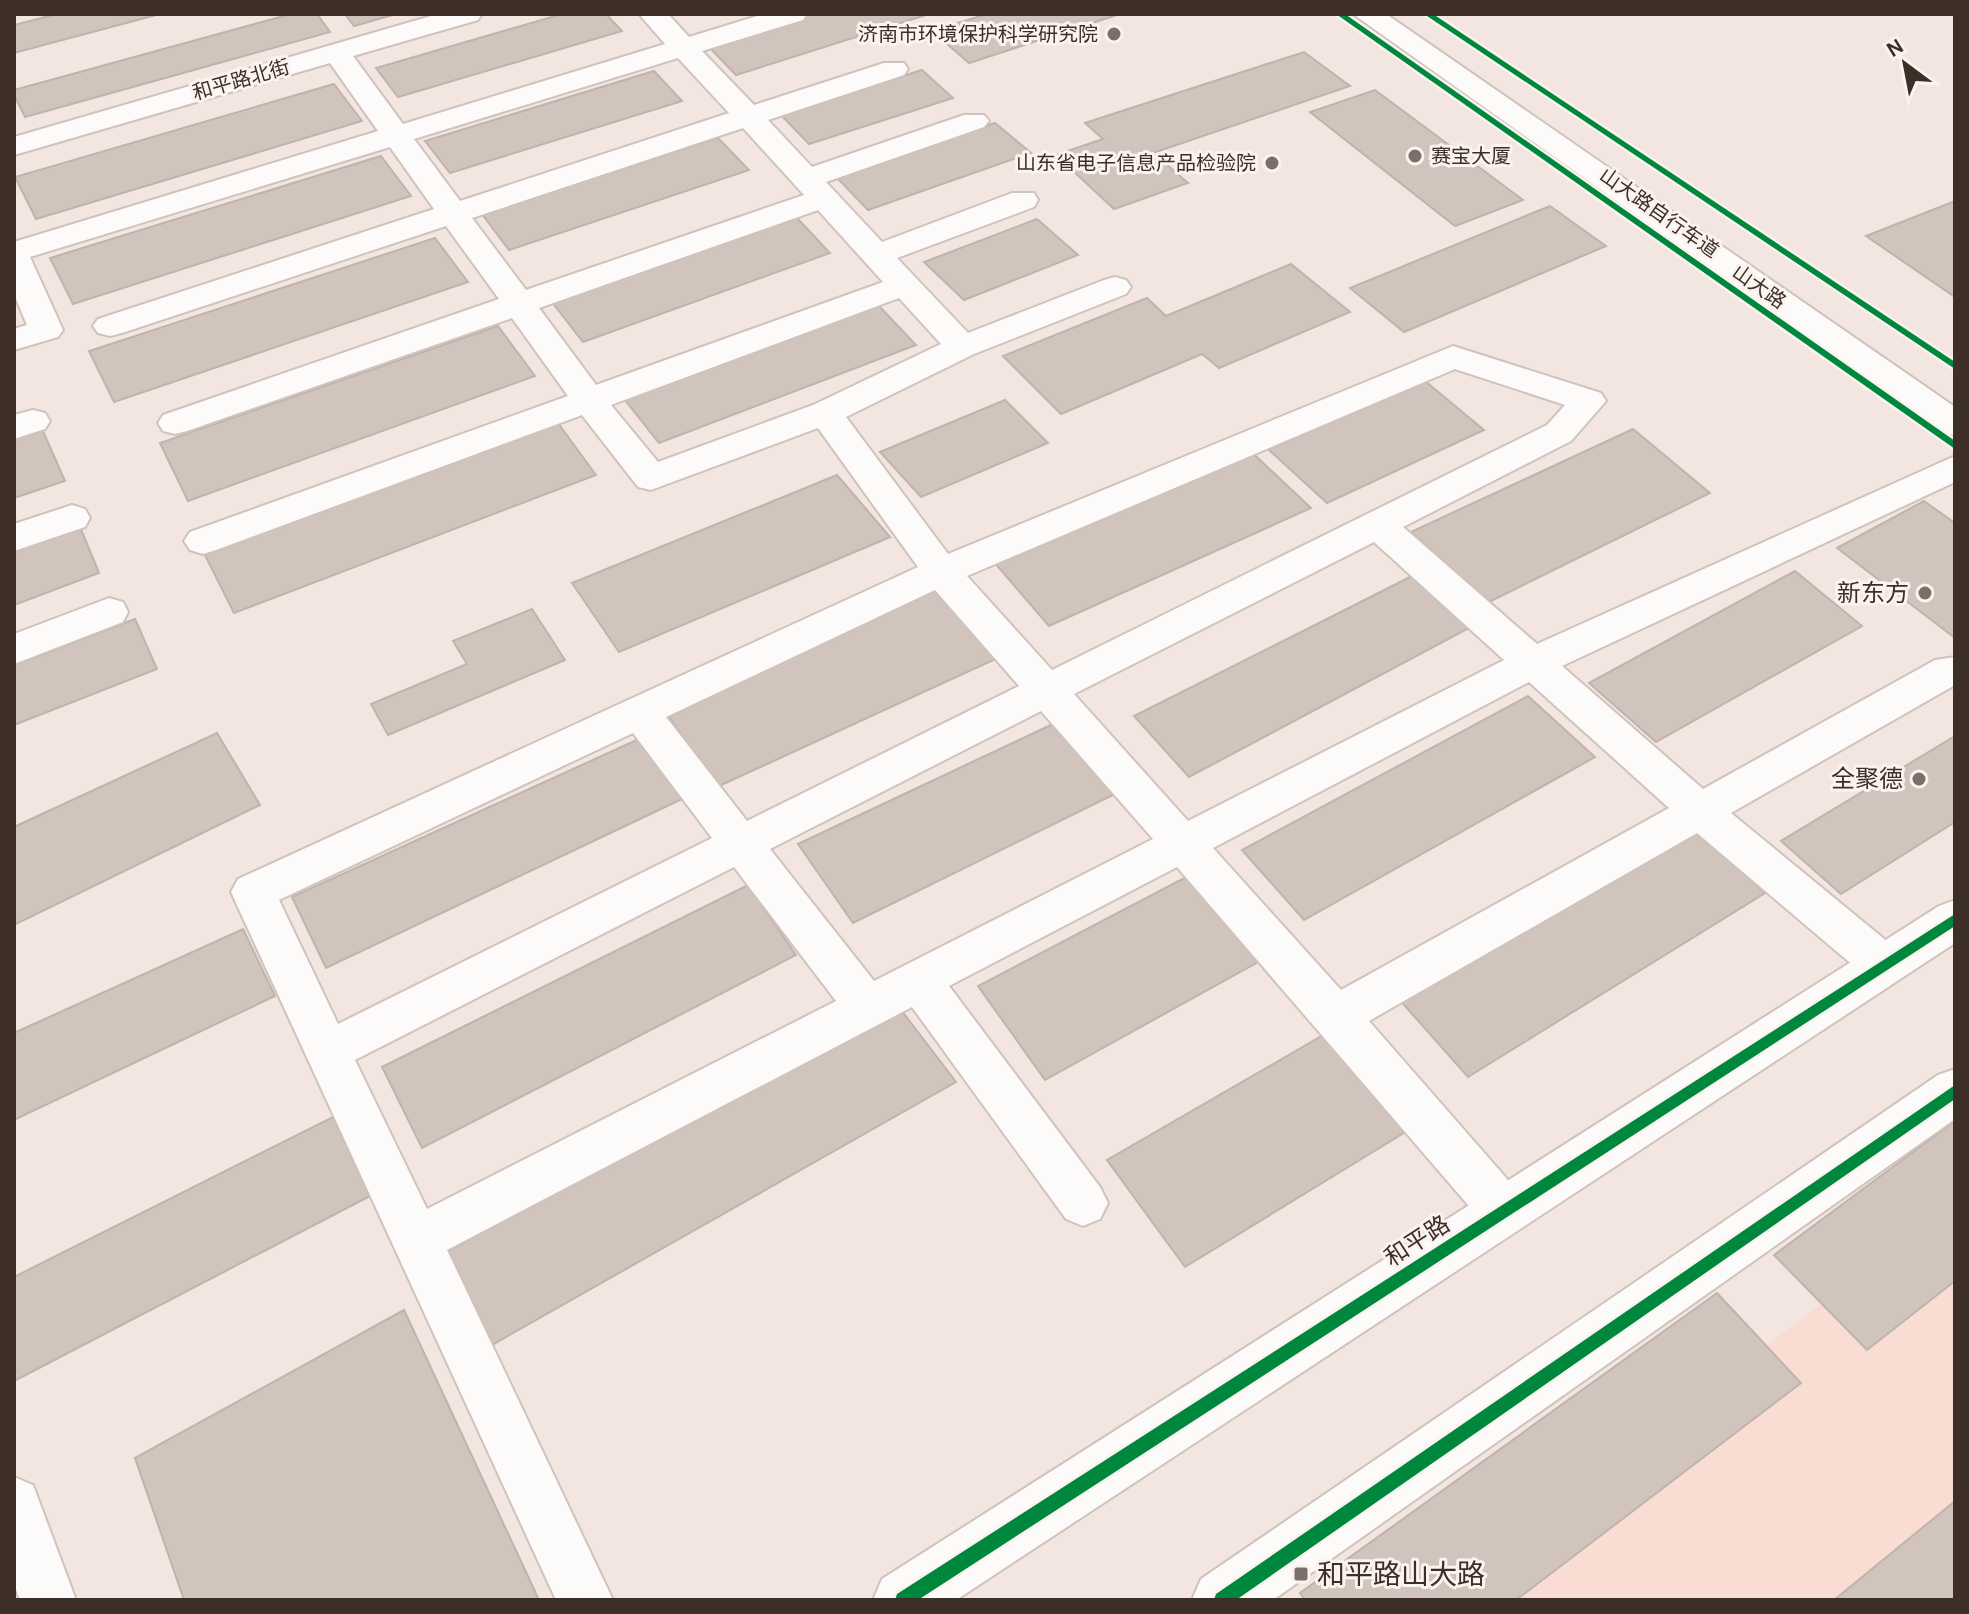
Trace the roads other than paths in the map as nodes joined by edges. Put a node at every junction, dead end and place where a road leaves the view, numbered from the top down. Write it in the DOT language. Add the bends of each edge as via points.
graph roads {
  1 [pos="468,14"];
  2 [pos="653,14"];
  3 [pos="793,14"];
  4 [pos="1367,14"];
  5 [pos="1404,14"];
  6 [pos="684,48"];
  7 [pos="336,52"];
  8 [pos="894,69"];
  9 [pos="749,116"];
  10 [pos="974,121"];
  11 [pos="398,136"];
  12 [pos="14,146"];
  13 [pos="815,189"];
  14 [pos="1023,200"];
  15 [pos="455,215"];
  16 [pos="14,254"];
  17 [pos="876,255"];
  18 [pos="905,285"];
  19 [pos="1115,287"];
  20 [pos="519,304"];
  21 [pos="110,326"];
  22 [pos="14,340"];
  23 [pos="962,347"];
  24 [pos="1955,388"];
  25 [pos="587,398"];
  26 [pos="825,413"];
  27 [pos="175,423"];
  28 [pos="1955,424"];
  29 [pos="1955,468"];
  30 [pos="72,518"];
  31 [pos="1377,524"];
  32 [pos="14,538"];
  33 [pos="203,541"];
  34 [pos="941,572"];
  35 [pos="109,612"];
  36 [pos="14,650"];
  37 [pos="1532,663"];
  38 [pos="1949,670"];
  39 [pos="1045,688"];
  40 [pos="639,712"];
  41 [pos="1700,811"];
  42 [pos="738,843"];
  43 [pos="1184,845"];
  44 [pos="1955,919"];
  45 [pos="1884,965"];
  46 [pos="919,981"];
  47 [pos="868,1008"];
  48 [pos="1336,1016"];
  49 [pos="328,1051"];
  50 [pos="1955,1091"];
  51 [pos="1083,1203"];
  52 [pos="1504,1211"];
  53 [pos="416,1240"];
  54 [pos="16,1517"];
  55 [pos="48,1600"];
  56 [pos="585,1600"];
  57 [pos="903,1600"];
  58 [pos="1222,1600"];
  1 -- 7 [label="street, 和平路北街"];
  2 -- 6 [label="street"];
  3 -- 6 [label="street"];
  4 -- 28 [label="main road, 山大路"];
  5 -- 24 [label="main road, 山大路"];
  6 -- 9 [label="street"];
  6 -- 11 [label="street"];
  7 -- 11 [label="street"];
  7 -- 12 [label="street, 和平路北街"];
  8 -- 9 [label="street"];
  9 -- 13 [label="street"];
  9 -- 15 [label="street"];
  10 -- 13 [label="street"];
  11 -- 15 [label="street"];
  11 -- 16 [label="street"];
  13 -- 17 [label="street"];
  13 -- 20 [label="street"];
  14 -- 17 [label="street"];
  15 -- 20 [label="street"];
  15 -- 21 [label="street"];
  16 -- 22 [label="street" via="46,330"];
  17 -- 18 [label="street"];
  18 -- 23 [label="street"];
  18 -- 25 [label="street"];
  19 -- 23 [label="street"];
  20 -- 25 [label="street"];
  20 -- 27 [label="street"];
  23 -- 26 [label="street"];
  25 -- 26 [label="street" via="651,478"];
  25 -- 33 [label="street"];
  26 -- 34 [label="street"];
  29 -- 37 [label="street"];
  30 -- 32 [label="street"];
  31 -- 34 [label="street" via="1559,433 1589,401 1453,357"];
  31 -- 37 [label="street"];
  31 -- 39 [label="street"];
  34 -- 39 [label="street"];
  34 -- 40 [label="street"];
  35 -- 36 [label="street"];
  37 -- 41 [label="street"];
  37 -- 43 [label="street"];
  38 -- 41 [label="street"];
  39 -- 42 [label="street"];
  39 -- 43 [label="street"];
  40 -- 42 [label="street"];
  40 -- 49 [label="street" via="253,892"];
  41 -- 45 [label="street"];
  41 -- 48 [label="street"];
  42 -- 47 [label="street"];
  42 -- 49 [label="street"];
  43 -- 46 [label="street"];
  43 -- 48 [label="street"];
  44 -- 45 [label="main road, 和平路"];
  45 -- 52 [label="main road, 和平路"];
  46 -- 47 [label="street"];
  46 -- 51 [label="street"];
  47 -- 53 [label="street"];
  48 -- 52 [label="street"];
  49 -- 53 [label="street"];
  50 -- 58 [label="main road"];
  52 -- 57 [label="main road, 和平路"];
  53 -- 56 [label="street"];
  54 -- 55 [label="street"];
}
